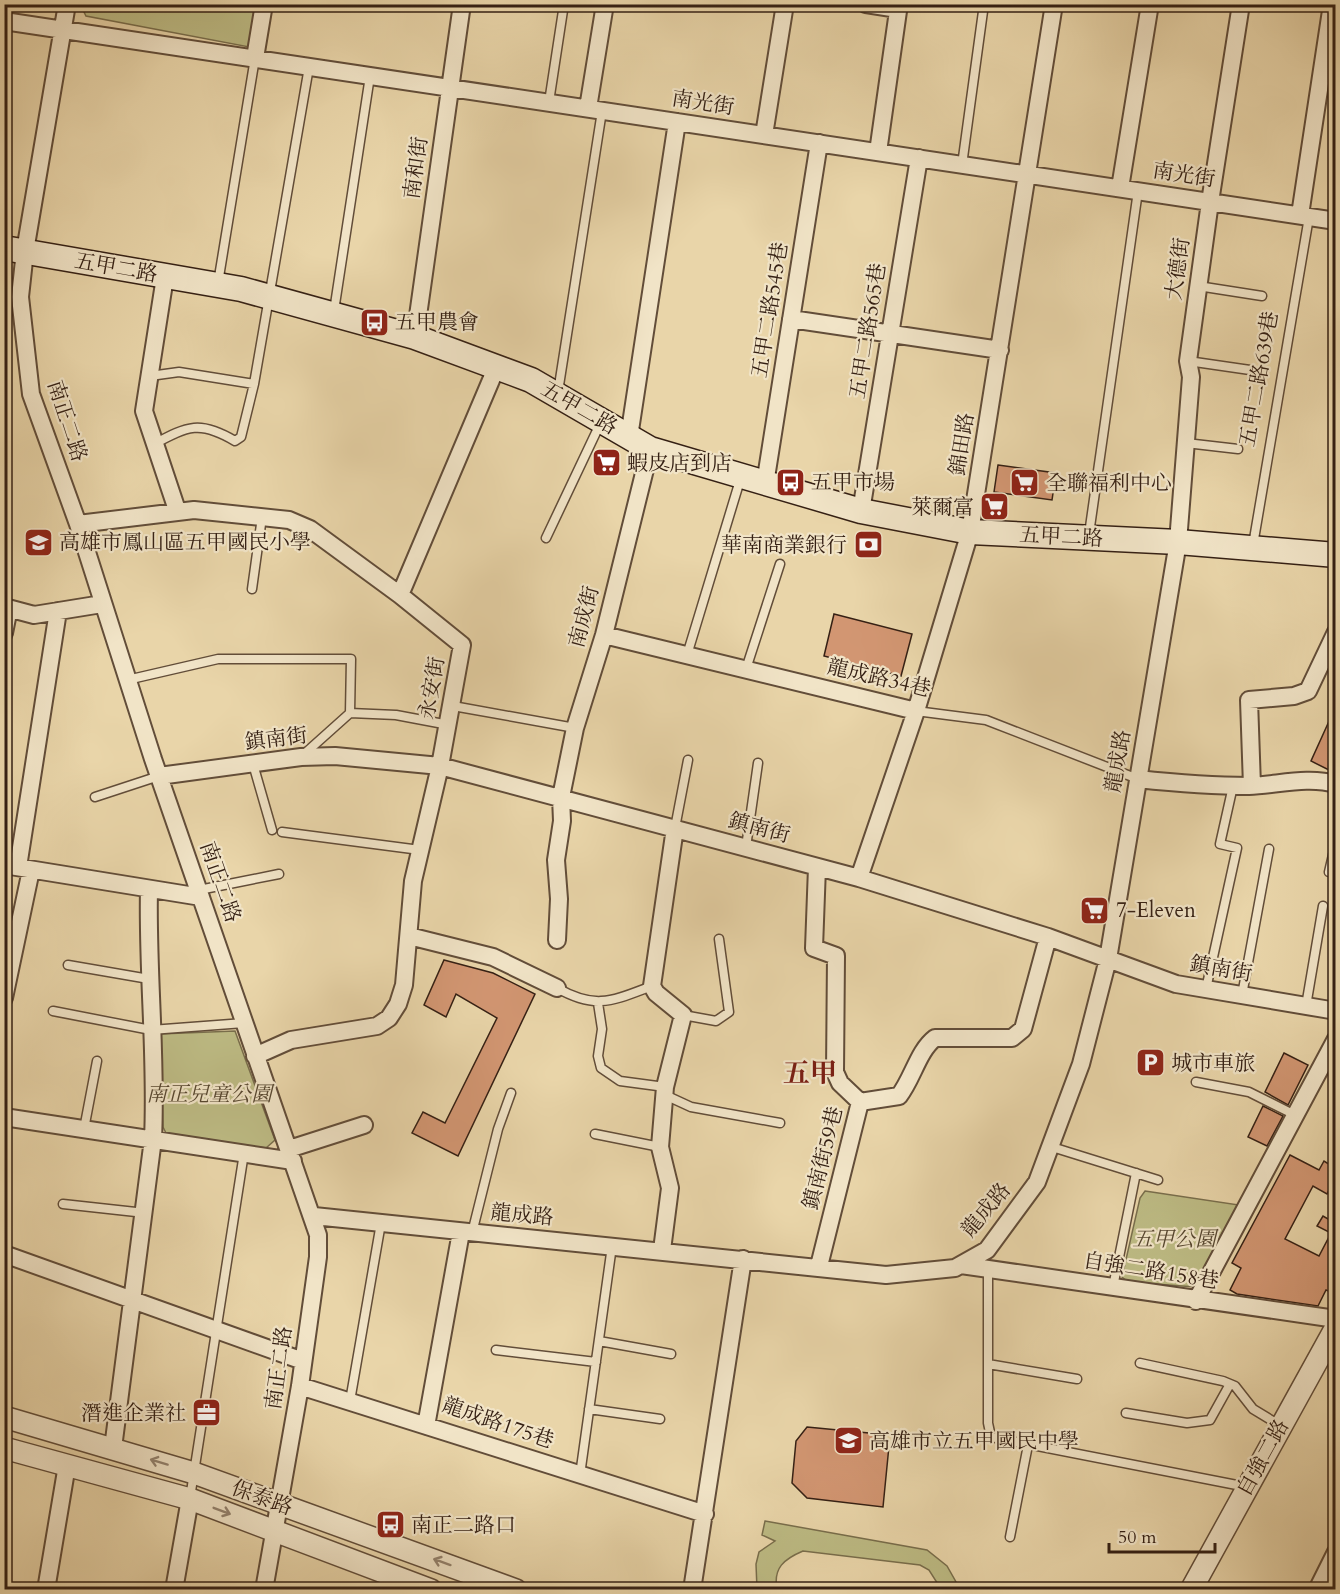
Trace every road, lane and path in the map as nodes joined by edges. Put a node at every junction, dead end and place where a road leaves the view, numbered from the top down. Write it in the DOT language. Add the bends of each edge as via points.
graph roads {
  1 [pos="68,4"];
  2 [pos="264,4"];
  3 [pos="462,4"];
  4 [pos="564,4"];
  5 [pos="605,4"];
  6 [pos="785,4"];
  7 [pos="866,4"];
  8 [pos="984,4"];
  9 [pos="1054,4"];
  10 [pos="1150,4"];
  11 [pos="1241,4"];
  12 [pos="1332,4"];
  13 [pos="899,7"];
  14 [pos="4,21"];
  15 [pos="64,30"];
  16 [pos="255,58"];
  17 [pos="309,67"];
  18 [pos="370,76"];
  19 [pos="450,88"];
  20 [pos="549,102"];
  21 [pos="595,110"];
  22 [pos="677,122"];
  23 [pos="764,135"];
  24 [pos="819,143"];
  25 [pos="878,152"];
  26 [pos="919,158"];
  27 [pos="962,165"];
  28 [pos="1029,175"];
  29 [pos="1120,188"];
  30 [pos="1138,191"];
  31 [pos="1210,202"];
  32 [pos="1304,216"];
  33 [pos="1335,221"];
  34 [pos="15,250"];
  35 [pos="165,277"];
  36 [pos="218,285"];
  37 [pos="1198,286"];
  38 [pos="1262,296"];
  39 [pos="269,297"];
  40 [pos="333,315"];
  41 [pos="791,319"];
  42 [pos="890,334"];
  43 [pos="416,337"];
  44 [pos="1000,350"];
  45 [pos="1188,361"];
  46 [pos="497,366"];
  47 [pos="1250,370"];
  48 [pos="150,376"];
  49 [pos="255,384"];
  50 [pos="557,395"];
  51 [pos="602,421"];
  52 [pos="629,437"];
  53 [pos="1186,443"];
  54 [pos="154,444"];
  55 [pos="650,449"];
  56 [pos="1238,449"];
  57 [pos="741,477"];
  58 [pos="765,484"];
  59 [pos="177,510"];
  60 [pos="861,511"];
  61 [pos="261,517"];
  62 [pos="78,524"];
  63 [pos="970,532"];
  64 [pos="546,538"];
  65 [pos="1088,538"];
  66 [pos="1178,542"];
  67 [pos="1253,548"];
  68 [pos="1335,555"];
  69 [pos="780,564"];
  70 [pos="252,589"];
  71 [pos="400,595"];
  72 [pos="102,604"];
  73 [pos="7,607"];
  74 [pos="58,611"];
  75 [pos="1335,632"];
  76 [pos="4,633"];
  77 [pos="604,635"];
  78 [pos="687,655"];
  79 [pos="746,669"];
  80 [pos="127,680"];
  81 [pos="453,706"];
  82 [pos="916,711"];
  83 [pos="350,713"];
  84 [pos="449,725"];
  85 [pos="575,728"];
  86 [pos="301,757"];
  87 [pos="688,760"];
  88 [pos="758,763"];
  89 [pos="253,764"];
  90 [pos="440,766"];
  91 [pos="159,776"];
  92 [pos="1138,779"];
  93 [pos="1335,784"];
  94 [pos="1233,786"];
  95 [pos="1252,786"];
  96 [pos="561,797"];
  97 [pos="95,798"];
  98 [pos="675,828"];
  99 [pos="1335,842"];
  100 [pos="746,847"];
  101 [pos="1269,849"];
  102 [pos="420,850"];
  103 [pos="18,867"];
  104 [pos="817,867"];
  105 [pos="1329,872"];
  106 [pos="279,874"];
  107 [pos="860,878"];
  108 [pos="149,889"];
  109 [pos="200,894"];
  110 [pos="1323,906"];
  111 [pos="409,936"];
  112 [pos="1048,937"];
  113 [pos="719,939"];
  114 [pos="557,940"];
  115 [pos="1108,959"];
  116 [pos="68,964"];
  117 [pos="149,979"];
  118 [pos="652,986"];
  119 [pos="557,988"];
  120 [pos="1206,989"];
  121 [pos="1242,995"];
  122 [pos="4,998"];
  123 [pos="598,1003"];
  124 [pos="1306,1006"];
  125 [pos="53,1011"];
  126 [pos="1335,1011"];
  127 [pos="683,1015"];
  128 [pos="244,1023"];
  129 [pos="151,1030"];
  130 [pos="1335,1040"];
  131 [pos="255,1056"];
  132 [pos="97,1061"];
  133 [pos="1196,1082"];
  134 [pos="664,1091"];
  135 [pos="511,1093"];
  136 [pos="860,1102"];
  137 [pos="1295,1115"];
  138 [pos="4,1117"];
  139 [pos="780,1123"];
  140 [pos="364,1125"];
  141 [pos="84,1129"];
  142 [pos="595,1134"];
  143 [pos="153,1140"];
  144 [pos="660,1147"];
  145 [pos="1052,1147"];
  146 [pos="244,1153"];
  147 [pos="291,1155"];
  148 [pos="1136,1173"];
  149 [pos="1158,1180"];
  150 [pos="63,1204"];
  151 [pos="145,1213"];
  152 [pos="314,1216"];
  153 [pos="381,1223"];
  154 [pos="467,1233"];
  155 [pos="612,1246"];
  156 [pos="662,1250"];
  157 [pos="4,1254"];
  158 [pos="743,1259"];
  159 [pos="961,1265"];
  160 [pos="819,1266"];
  161 [pos="988,1270"];
  162 [pos="1113,1287"];
  163 [pos="1197,1301"];
  164 [pos="133,1302"];
  165 [pos="1335,1320"];
  166 [pos="1335,1327"];
  167 [pos="216,1331"];
  168 [pos="599,1341"];
  169 [pos="1330,1349"];
  170 [pos="496,1350"];
  171 [pos="671,1354"];
  172 [pos="303,1361"];
  173 [pos="596,1362"];
  174 [pos="1140,1363"];
  175 [pos="988,1364"];
  176 [pos="1077,1379"];
  177 [pos="1230,1384"];
  178 [pos="300,1386"];
  179 [pos="350,1401"];
  180 [pos="589,1409"];
  181 [pos="1126,1413"];
  182 [pos="4,1417"];
  183 [pos="660,1419"];
  184 [pos="426,1426"];
  185 [pos="1281,1426"];
  186 [pos="1028,1445"];
  187 [pos="4,1448"];
  188 [pos="113,1448"];
  189 [pos="68,1466"];
  190 [pos="194,1473"];
  191 [pos="580,1475"];
  192 [pos="1247,1487"];
  193 [pos="190,1499"];
  194 [pos="280,1505"];
  195 [pos="705,1514"];
  196 [pos="274,1531"];
  197 [pos="1010,1537"];
  198 [pos="1335,1552"];
  199 [pos="46,1590"];
  200 [pos="174,1590"];
  201 [pos="264,1590"];
  202 [pos="431,1590"];
  203 [pos="516,1590"];
  204 [pos="692,1590"];
  205 [pos="1191,1590"];
  206 [pos="1317,1590"];
  1 -- 15 [label="street, 南正二路"];
  2 -- 16 [label="street"];
  3 -- 19 [label="street, 南和街"];
  4 -- 20 [label="lane"];
  5 -- 21 [label="street"];
  6 -- 23 [label="street"];
  7 -- 13 [label="street"];
  8 -- 27 [label="lane"];
  9 -- 28 [label="street, 錦田路"];
  10 -- 29 [label="street"];
  11 -- 31 [label="street, 大德街"];
  12 -- 32 [label="street, 五甲二路639巷"];
  13 -- 25 [label="street"];
  14 -- 15 [label="street, 南光街"];
  15 -- 16 [label="street, 南光街"];
  15 -- 34 [label="street, 南正二路"];
  16 -- 17 [label="street, 南光街"];
  16 -- 36 [label="lane"];
  17 -- 18 [label="street, 南光街"];
  17 -- 39 [label="lane"];
  18 -- 19 [label="street, 南光街"];
  18 -- 40 [label="lane"];
  19 -- 20 [label="street, 南光街"];
  19 -- 43 [label="street, 南和街"];
  20 -- 21 [label="street, 南光街"];
  21 -- 22 [label="street, 南光街"];
  21 -- 50 [label="lane"];
  22 -- 23 [label="street, 南光街"];
  22 -- 52 [label="street"];
  23 -- 24 [label="street, 南光街"];
  24 -- 25 [label="street, 南光街"];
  24 -- 41 [label="street, 五甲二路545巷"];
  25 -- 26 [label="street, 南光街"];
  26 -- 27 [label="street, 南光街"];
  26 -- 42 [label="street, 五甲二路565巷"];
  27 -- 28 [label="street, 南光街"];
  28 -- 29 [label="street, 南光街"];
  28 -- 44 [label="street, 錦田路"];
  29 -- 30 [label="street, 南光街"];
  30 -- 31 [label="street, 南光街"];
  30 -- 65 [label="lane"];
  31 -- 32 [label="street, 南光街"];
  31 -- 37 [label="street, 大德街"];
  32 -- 33 [label="street, 南光街"];
  32 -- 67 [label="lane, 五甲二路639巷"];
  34 -- 35 [label="main road, 五甲二路"];
  34 -- 62 [label="street, 南正二路" via="31,394"];
  35 -- 36 [label="main road, 五甲二路"];
  35 -- 48 [label="street"];
  36 -- 39 [label="main road, 五甲二路"];
  37 -- 38 [label="lane"];
  37 -- 45 [label="street, 大德街"];
  39 -- 40 [label="main road, 五甲二路"];
  39 -- 49 [label="lane"];
  40 -- 43 [label="main road, 五甲二路"];
  41 -- 42 [label="street"];
  41 -- 58 [label="street, 五甲二路545巷"];
  42 -- 44 [label="street"];
  42 -- 60 [label="street, 五甲二路565巷"];
  43 -- 46 [label="main road, 五甲二路"];
  44 -- 63 [label="street, 錦田路"];
  45 -- 47 [label="lane"];
  45 -- 53 [label="street, 大德街" via="1191,377"];
  46 -- 50 [label="main road, 五甲二路"];
  46 -- 71 [label="street"];
  48 -- 49 [label="lane" via="179,372"];
  48 -- 54 [label="street" via="144,411"];
  49 -- 54 [label="lane" via="239,441 203,427 187,427"];
  50 -- 51 [label="main road, 五甲二路"];
  51 -- 52 [label="main road, 五甲二路"];
  51 -- 64 [label="lane"];
  52 -- 55 [label="main road, 五甲二路"];
  53 -- 56 [label="lane"];
  53 -- 66 [label="street, 大德街"];
  54 -- 59 [label="street"];
  55 -- 57 [label="main road, 五甲二路"];
  55 -- 77 [label="street, 南成街"];
  57 -- 58 [label="main road, 五甲二路"];
  57 -- 78 [label="lane"];
  58 -- 60 [label="main road, 五甲二路"];
  59 -- 61 [label="street, 永安街"];
  59 -- 62 [label="street, 永安街"];
  60 -- 63 [label="main road, 五甲二路"];
  61 -- 70 [label="lane"];
  61 -- 71 [label="street, 永安街" via="300,523"];
  62 -- 72 [label="street, 南正二路"];
  63 -- 65 [label="main road, 五甲二路"];
  63 -- 82 [label="street, 錦田路"];
  65 -- 66 [label="main road, 五甲二路"];
  66 -- 67 [label="main road, 五甲二路"];
  66 -- 92 [label="street, 龍成路"];
  67 -- 68 [label="main road, 五甲二路"];
  69 -- 79 [label="lane"];
  71 -- 81 [label="street, 永安街" via="462,645"];
  72 -- 74 [label="street"];
  72 -- 80 [label="street, 南正二路"];
  73 -- 74 [label="street" via="34,615"];
  73 -- 76 [label="street"];
  74 -- 103 [label="street"];
  75 -- 95 [label="street" via="1308,691 1250,700"];
  77 -- 78 [label="street, 龍成路34巷"];
  77 -- 85 [label="street, 南成街"];
  78 -- 79 [label="street, 龍成路34巷"];
  79 -- 82 [label="street, 龍成路34巷"];
  80 -- 83 [label="lane" via="218,659 351,660"];
  80 -- 91 [label="street, 南正二路"];
  81 -- 84 [label="street, 永安街"];
  81 -- 85 [label="lane"];
  82 -- 92 [label="lane, 龍成路34巷" via="986,720"];
  82 -- 107 [label="street, 錦田路"];
  83 -- 84 [label="lane" via="396,715"];
  83 -- 86 [label="lane"];
  84 -- 90 [label="street, 永安街"];
  85 -- 96 [label="street, 南成街"];
  86 -- 89 [label="street, 鎮南街"];
  86 -- 90 [label="street, 鎮南街" via="357,757"];
  87 -- 98 [label="lane"];
  88 -- 100 [label="lane"];
  89 -- 91 [label="street, 鎮南街"];
  89 -- 102 [label="lane" via="277,831"];
  90 -- 96 [label="street, 鎮南街"];
  90 -- 102 [label="street, 永安街"];
  91 -- 97 [label="lane"];
  91 -- 109 [label="street, 南正二路"];
  92 -- 94 [label="street"];
  92 -- 115 [label="street, 龍成路"];
  93 -- 95 [label="street" via="1311,781"];
  94 -- 95 [label="street"];
  94 -- 120 [label="lane" via="1220,844 1237,848"];
  96 -- 98 [label="street, 鎮南街"];
  96 -- 114 [label="street, 南成街" via="556,860"];
  98 -- 100 [label="street, 鎮南街"];
  98 -- 118 [label="street"];
  99 -- 105 [label="lane"];
  100 -- 104 [label="street, 鎮南街"];
  101 -- 121 [label="lane"];
  102 -- 111 [label="street, 永安街" via="413,881"];
  103 -- 108 [label="street"];
  103 -- 122 [label="street"];
  104 -- 107 [label="street, 鎮南街"];
  104 -- 136 [label="street" via="814,948 836,956 835,1072 840,1083"];
  106 -- 109 [label="lane"];
  107 -- 112 [label="street, 鎮南街"];
  108 -- 109 [label="street"];
  108 -- 117 [label="street"];
  109 -- 128 [label="street, 南正二路"];
  110 -- 124 [label="lane"];
  111 -- 119 [label="street" via="493,957"];
  111 -- 131 [label="street, 永安街" via="404,985 389,1018 377,1026 291,1040"];
  112 -- 115 [label="street, 鎮南街"];
  112 -- 136 [label="street, 鎮南街59巷" via="1023,1029 1012,1038 935,1038 926,1045 899,1096"];
  113 -- 127 [label="lane" via="729,1012 716,1021"];
  115 -- 120 [label="street, 鎮南街" via="1176,984"];
  115 -- 145 [label="street, 龍成路" via="1081,1064"];
  116 -- 117 [label="lane"];
  117 -- 129 [label="street"];
  118 -- 123 [label="lane"];
  118 -- 127 [label="street"];
  119 -- 123 [label="lane" via="574,998"];
  120 -- 121 [label="street, 鎮南街"];
  121 -- 124 [label="street, 鎮南街"];
  123 -- 134 [label="lane" via="601,1068 620,1081"];
  124 -- 126 [label="street, 鎮南街"];
  125 -- 129 [label="lane"];
  127 -- 134 [label="street"];
  128 -- 129 [label="lane"];
  128 -- 131 [label="street, 南正二路"];
  129 -- 143 [label="street"];
  130 -- 137 [label="street"];
  131 -- 147 [label="street, 南正二路"];
  132 -- 141 [label="lane"];
  133 -- 137 [label="lane" via="1249,1092"];
  134 -- 139 [label="lane" via="692,1107"];
  134 -- 144 [label="street"];
  135 -- 154 [label="lane"];
  136 -- 160 [label="street, 鎮南街59巷"];
  137 -- 163 [label="street"];
  138 -- 141 [label="street"];
  140 -- 147 [label="street"];
  141 -- 143 [label="street"];
  142 -- 144 [label="lane"];
  143 -- 146 [label="street"];
  143 -- 151 [label="street"];
  144 -- 156 [label="street" via="670,1188"];
  145 -- 148 [label="lane"];
  145 -- 159 [label="street, 龍成路" via="1037,1182 987,1250"];
  146 -- 147 [label="street"];
  146 -- 167 [label="lane"];
  147 -- 152 [label="street, 南正二路"];
  148 -- 149 [label="lane"];
  148 -- 162 [label="lane"];
  150 -- 151 [label="lane"];
  151 -- 164 [label="street"];
  152 -- 153 [label="street, 龍成路"];
  152 -- 172 [label="street, 南正二路" via="318,1257"];
  153 -- 154 [label="street, 龍成路"];
  153 -- 179 [label="lane"];
  154 -- 155 [label="street, 龍成路"];
  154 -- 184 [label="street, 龍成路175巷"];
  155 -- 156 [label="street, 龍成路"];
  155 -- 168 [label="lane"];
  156 -- 158 [label="street, 龍成路"];
  157 -- 164 [label="street"];
  158 -- 160 [label="street, 龍成路"];
  158 -- 195 [label="street"];
  159 -- 160 [label="street, 龍成路" via="886,1275"];
  159 -- 161 [label="street, 自強二路158巷"];
  161 -- 162 [label="street, 自強二路158巷"];
  161 -- 175 [label="lane"];
  162 -- 163 [label="street, 自強二路158巷"];
  163 -- 165 [label="street, 自強二路158巷"];
  164 -- 167 [label="street"];
  164 -- 188 [label="street"];
  166 -- 169 [label="street, 自強二路"];
  167 -- 172 [label="street"];
  167 -- 190 [label="lane"];
  168 -- 171 [label="lane"];
  168 -- 173 [label="lane"];
  169 -- 185 [label="street, 自強二路"];
  170 -- 173 [label="lane"];
  172 -- 178 [label="street, 南正二路"];
  173 -- 180 [label="lane"];
  174 -- 177 [label="lane"];
  175 -- 176 [label="lane"];
  175 -- 186 [label="lane" via="990,1437"];
  177 -- 181 [label="lane" via="1210,1420 1187,1423"];
  177 -- 185 [label="lane" via="1253,1409"];
  178 -- 179 [label="street"];
  178 -- 194 [label="street, 南正二路"];
  179 -- 184 [label="street"];
  180 -- 183 [label="lane"];
  180 -- 191 [label="lane"];
  182 -- 188 [label="street, 保泰路"];
  184 -- 191 [label="street, 龍成路175巷"];
  185 -- 192 [label="street, 自強二路"];
  186 -- 192 [label="lane"];
  186 -- 197 [label="lane"];
  187 -- 189 [label="street, 保泰路"];
  190 -- 188 [label="street, 保泰路, one-way"];
  189 -- 193 [label="street, 保泰路"];
  189 -- 199 [label="street"];
  190 -- 193 [label="lane"];
  190 -- 194 [label="street, 保泰路"];
  191 -- 195 [label="street, 龍成路175巷"];
  192 -- 205 [label="street, 自強二路"];
  193 -- 196 [label="street, 保泰路, one-way"];
  193 -- 200 [label="street"];
  194 -- 196 [label="street, 南正二路"];
  203 -- 194 [label="street, 保泰路, one-way"];
  195 -- 204 [label="street"];
  196 -- 201 [label="street, 南正二路"];
  196 -- 202 [label="street, 保泰路"];
  198 -- 206 [label="street"];
}
